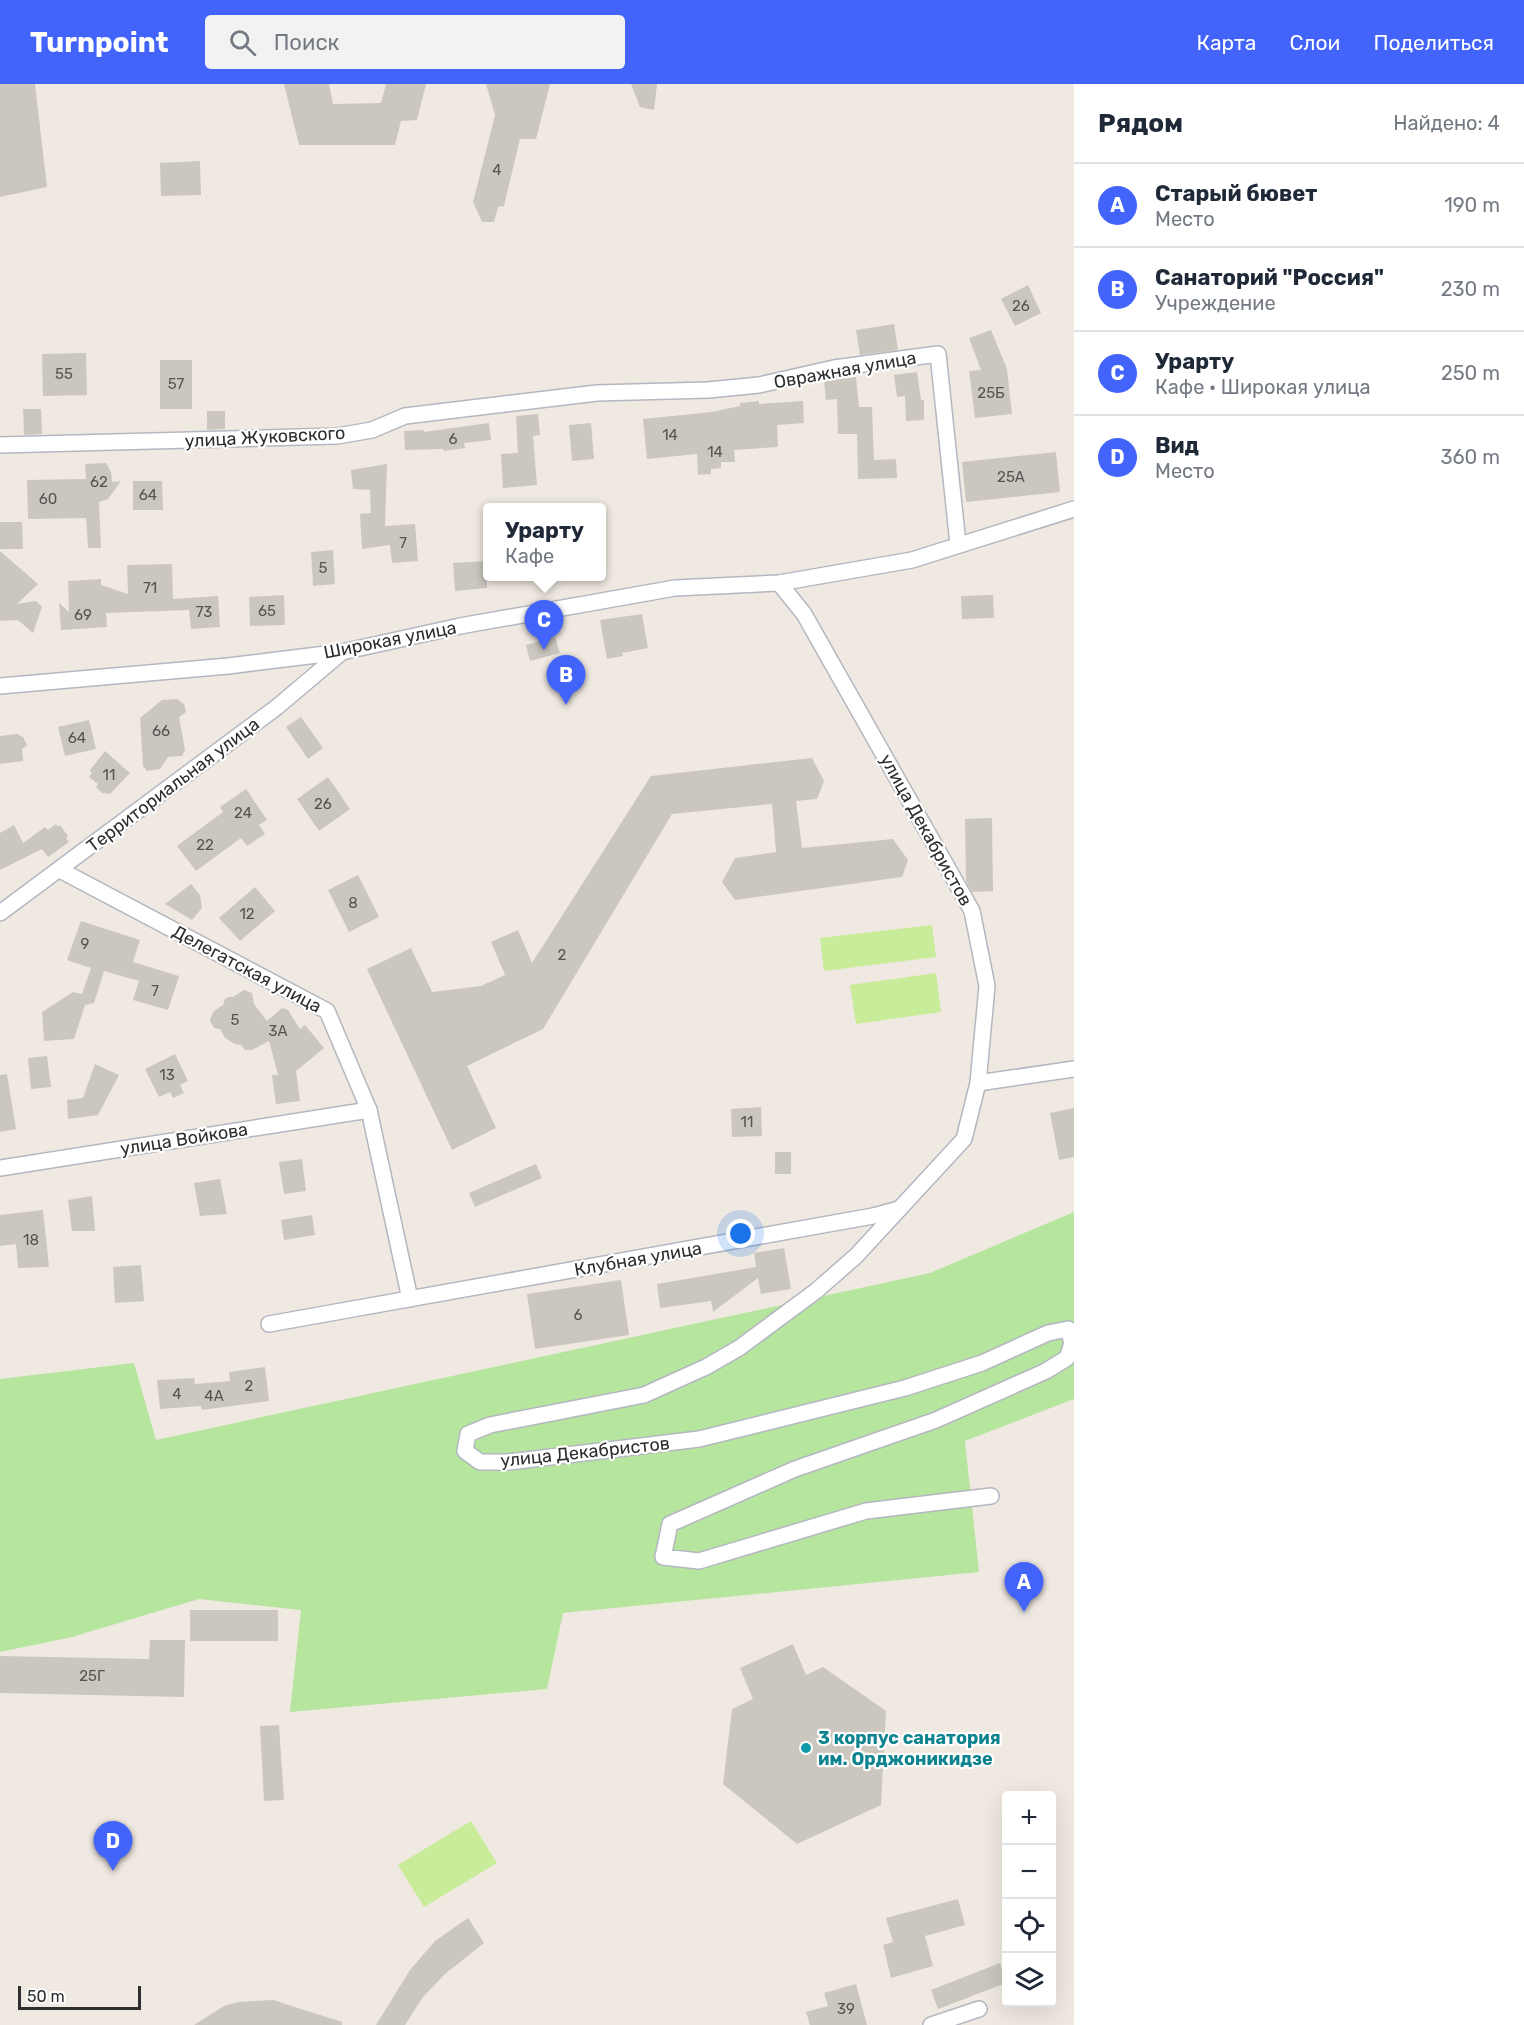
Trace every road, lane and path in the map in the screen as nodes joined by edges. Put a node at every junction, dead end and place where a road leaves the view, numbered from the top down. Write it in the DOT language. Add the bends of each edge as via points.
graph roads {
  1 [pos="597,393"];
  2 [pos="0,445"];
  3 [pos="1074,509"];
  4 [pos="958,544"];
  5 [pos="779,583"];
  6 [pos="342,652"];
  7 [pos="0,686"];
  8 [pos="60,870"];
  9 [pos="0,913"];
  10 [pos="1074,1069"];
  11 [pos="978,1083"];
  12 [pos="369,1110"];
  13 [pos="0,1168"];
  14 [pos="899,1209"];
  15 [pos="410,1299"];
  16 [pos="269,1324"];
  17 [pos="991,1496"];
  18 [pos="979,2009"];
  19 [pos="931,2025"];
  1 -- 2 [label="street, улица Жуковского" via="405,416 372,430 337,436"];
  1 -- 4 [label="street, Овражная улица" via="759,385 834,368 938,354"];
  3 -- 4 [label="street"];
  4 -- 5 [label="street" via="912,560"];
  5 -- 6 [label="street, Широкая улица" via="675,588 459,626"];
  5 -- 11 [label="street, улица Декабристов" via="804,614 972,911 987,986"];
  6 -- 7 [label="street, Широкая улица"];
  6 -- 8 [label="street, Территориальная улица" via="277,707"];
  8 -- 9 [label="street, Территориальная улица"];
  8 -- 12 [label="street, Делегатская улица" via="327,1011"];
  10 -- 11 [label="street"];
  11 -- 14 [label="street, улица Декабристов" via="964,1139"];
  12 -- 13 [label="street, улица Войкова"];
  12 -- 15 [label="street, Делегатская улица"];
  14 -- 15 [label="street, Клубная улица"];
  14 -- 17 [label="street, улица Декабристов" via="856,1256 816,1291 740,1348 706,1367 644,1395 490,1425 468,1434 465,1451 480,1462 509,1462 699,1440 905,1388 982,1363 1048,1333 1068,1329 1072,1343 1067,1358 1046,1371 936,1420 795,1469 670,1524 663,1557 699,1561 866,1511"];
  15 -- 16 [label="street, Клубная улица"];
  18 -- 19 [label="street"];
}
